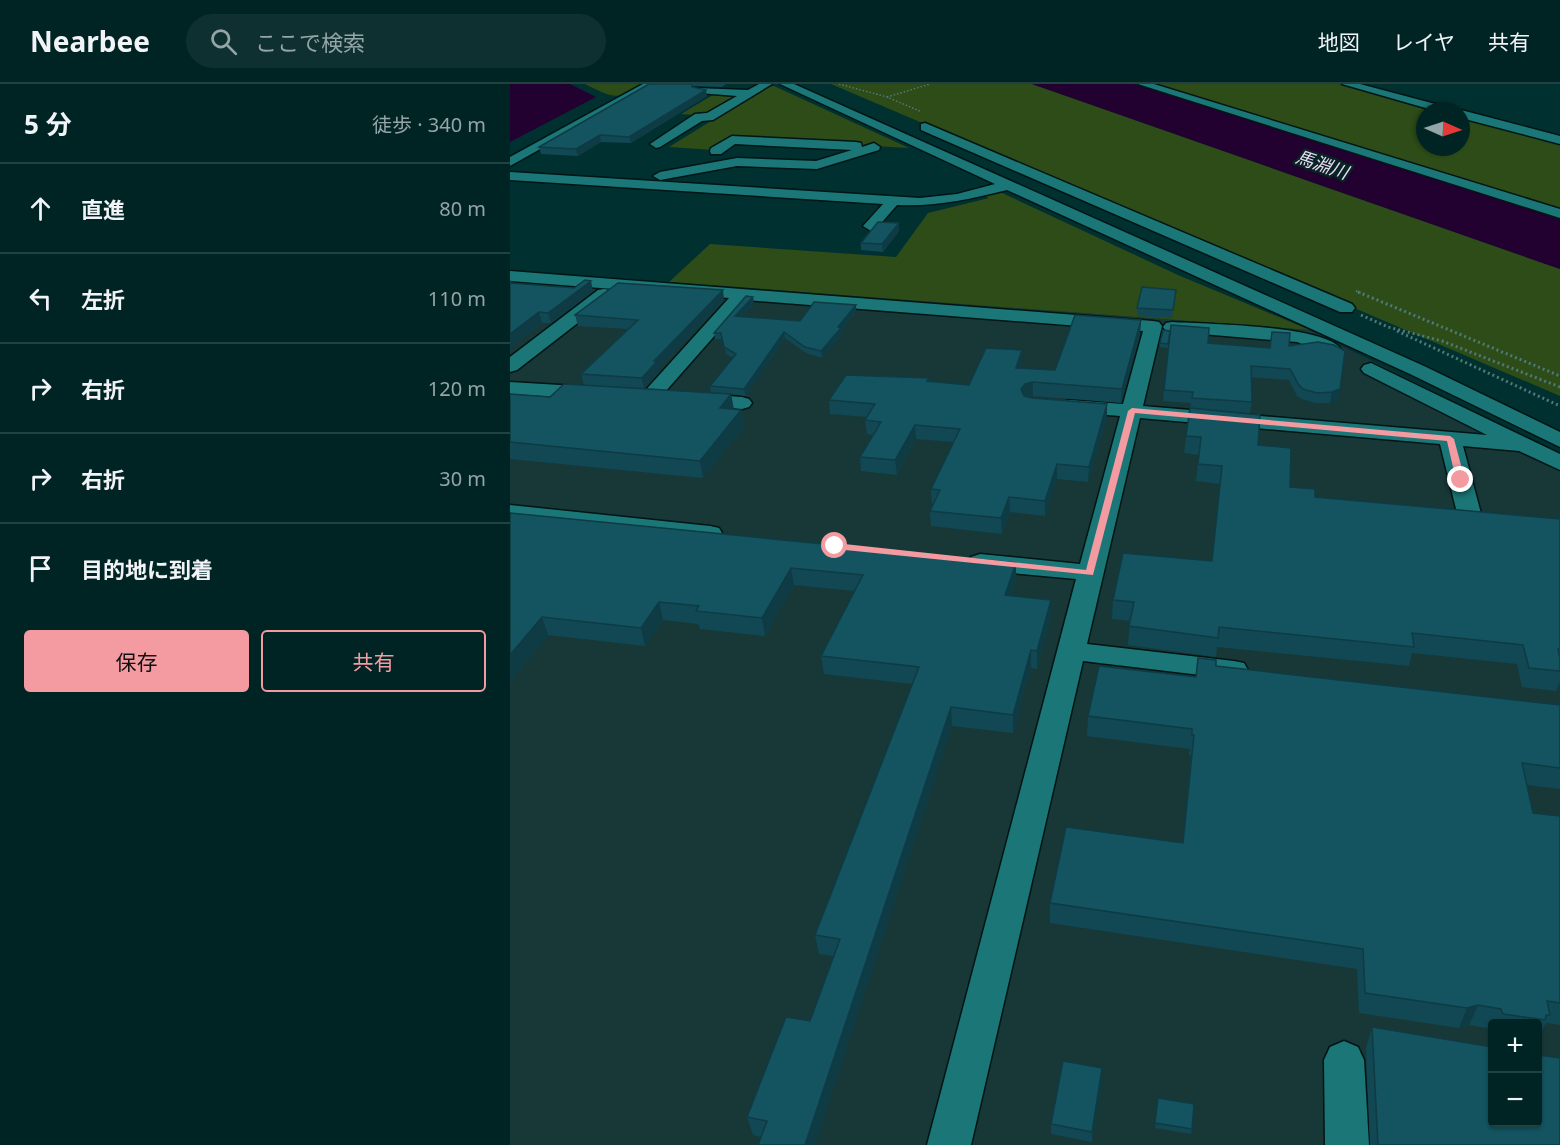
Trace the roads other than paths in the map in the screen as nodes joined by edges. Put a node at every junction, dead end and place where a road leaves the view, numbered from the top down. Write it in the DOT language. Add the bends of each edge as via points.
graph roads {
  1 [pos="651,84"];
  2 [pos="767,84"];
  3 [pos="785,84"];
  4 [pos="1143,84"];
  5 [pos="1347,84"];
  6 [pos="699,90"];
  7 [pos="750,93"];
  8 [pos="1416,102"];
  9 [pos="1470,116"];
  10 [pos="909,120"];
  11 [pos="1560,140"];
  12 [pos="656,144"];
  13 [pos="926,147"];
  14 [pos="884,148"];
  15 [pos="716,151"];
  16 [pos="510,162"];
  17 [pos="517,177"];
  18 [pos="539,178"];
  19 [pos="510,185"];
  20 [pos="1008,185"];
  21 [pos="894,200"];
  22 [pos="1560,214"];
  23 [pos="871,226"];
  24 [pos="510,276"];
  25 [pos="617,284"];
  26 [pos="742,294"];
  27 [pos="1346,308"];
  28 [pos="1153,326"];
  29 [pos="510,347"];
  30 [pos="533,349"];
  31 [pos="510,366"];
  32 [pos="510,388"];
  33 [pos="650,397"];
  34 [pos="742,403"];
  35 [pos="1055,405"];
  36 [pos="1132,411"];
  37 [pos="1450,439"];
  38 [pos="1560,440"];
  39 [pos="1526,445"];
  40 [pos="1560,463"];
  41 [pos="510,512"];
  42 [pos="1471,520"];
  43 [pos="735,536"];
  44 [pos="960,560"];
  45 [pos="1090,573"];
  46 [pos="1071,651"];
  47 [pos="1258,673"];
  48 [pos="1344,1060"];
  49 [pos="949,1145"];
  50 [pos="1347,1145"];
  1 -- 16 [label="street"];
  2 -- 7 [label="street"];
  3 -- 13 [label="street"];
  4 -- 22 [label="street"];
  5 -- 8 [label="street"];
  6 -- 7 [label="street"];
  7 -- 12 [label="street" via="709,117 699,117"];
  9 -- 11 [label="street"];
  10 -- 27 [label="street"];
  13 -- 14 [label="street"];
  13 -- 20 [label="street"];
  14 -- 15 [label="street" via="732,140"];
  14 -- 18 [label="street" via="811,166 730,163 645,178 564,168"];
  17 -- 18 [label="street"];
  17 -- 19 [label="street"];
  18 -- 21 [label="street"];
  20 -- 21 [label="street" via="939,201"];
  20 -- 38 [label="street" via="1417,370"];
  21 -- 23 [label="street"];
  24 -- 25 [label="street"];
  25 -- 26 [label="street"];
  25 -- 30 [label="street"];
  26 -- 28 [label="street"];
  26 -- 33 [label="street"];
  28 -- 36 [label="street"];
  28 -- 39 [label="street" via="1313,340"];
  29 -- 30 [label="street"];
  30 -- 31 [label="street"];
  32 -- 33 [label="street"];
  33 -- 34 [label="street"];
  35 -- 36 [label="street"];
  36 -- 37 [label="street"];
  36 -- 45 [label="street"];
  37 -- 39 [label="street"];
  37 -- 42 [label="street"];
  39 -- 40 [label="street"];
  41 -- 43 [label="street"];
  44 -- 45 [label="street"];
  45 -- 46 [label="street"];
  46 -- 47 [label="street"];
  46 -- 49 [label="street"];
  48 -- 50 [label="street"];
}
